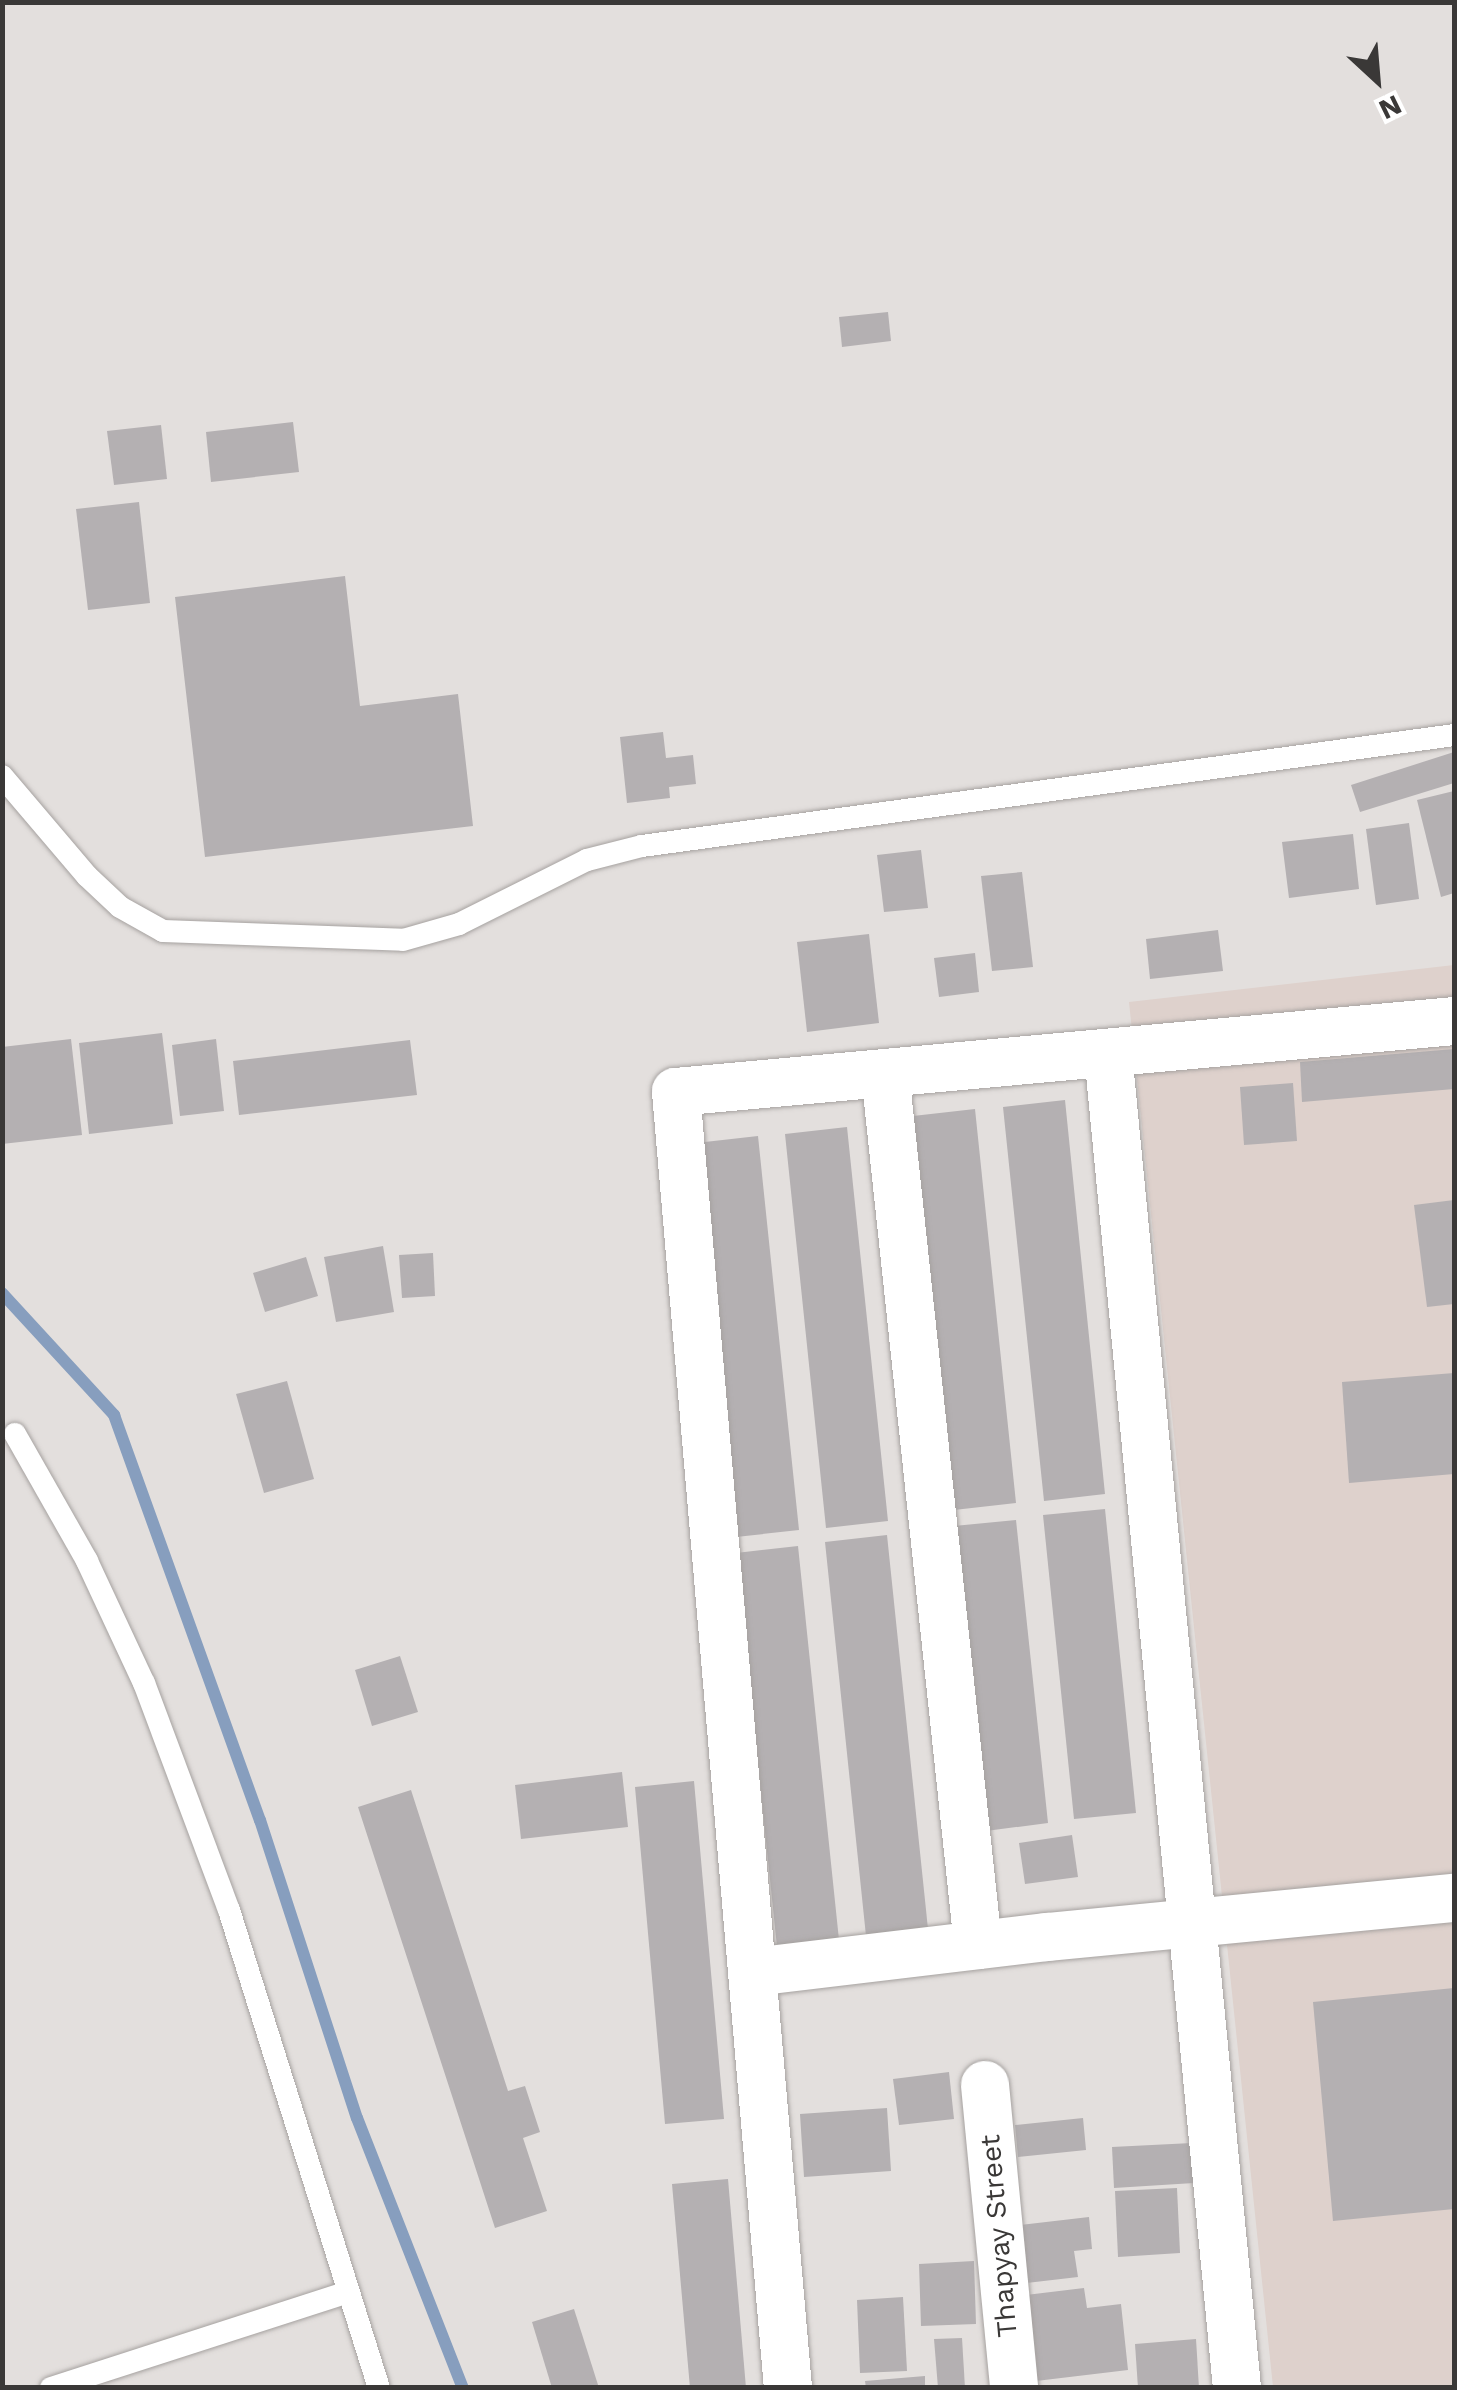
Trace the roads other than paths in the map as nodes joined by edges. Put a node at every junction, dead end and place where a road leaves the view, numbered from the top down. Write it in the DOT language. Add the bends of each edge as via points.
graph roads {
  1 [pos="1454,735"];
  2 [pos="2,776"];
  3 [pos="1454,1021"];
  4 [pos="1108,1053"];
  5 [pos="886,1073"];
  6 [pos="7,1431"];
  7 [pos="1454,1898"];
  8 [pos="1193,1925"];
  9 [pos="978,1945"];
  10 [pos="761,1971"];
  11 [pos="985,2086"];
  12 [pos="348,2292"];
  13 [pos="51,2388"];
  14 [pos="379,2388"];
  15 [pos="788,2388"];
  16 [pos="1014,2388"];
  17 [pos="1237,2388"];
  1 -- 2 [label="lane" via="642,846 587,860 459,924 403,940 163,931 87,876"];
  3 -- 4 [label="street"];
  4 -- 5 [label="street"];
  4 -- 8 [label="street"];
  5 -- 9 [label="street"];
  5 -- 15 [label="street" via="676,1092"];
  6 -- 12 [label="lane" via="87,1561 144,1683 229,1910"];
  7 -- 8 [label="street"];
  8 -- 9 [label="street"];
  8 -- 17 [label="street"];
  9 -- 10 [label="street"];
  11 -- 16 [label="street, Thapyay Street"];
  12 -- 13 [label="lane"];
  12 -- 14 [label="lane"];
}
